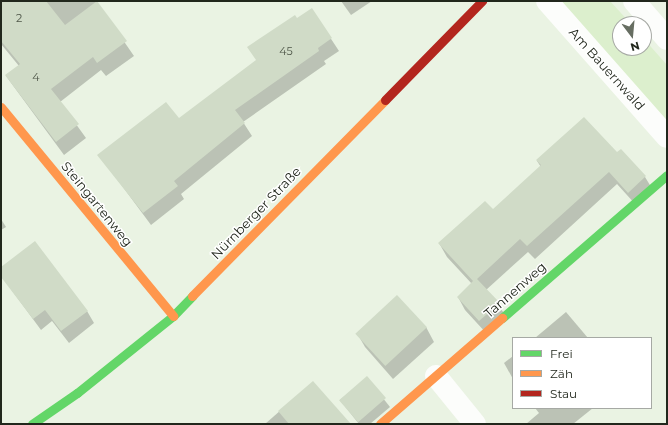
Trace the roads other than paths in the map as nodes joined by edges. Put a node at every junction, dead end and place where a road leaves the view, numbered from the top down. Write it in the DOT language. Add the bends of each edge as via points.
graph roads {
  1 [pos="482,1"];
  2 [pos="546,1"];
  3 [pos="634,1"];
  4 [pos="667,39"];
  5 [pos="1,108"];
  6 [pos="667,137"];
  7 [pos="667,175"];
  8 [pos="173,316"];
  9 [pos="436,376"];
  10 [pos="32,424"];
  11 [pos="380,424"];
  12 [pos="476,424"];
  1 -- 8 [label="street, Nürnberger Straße"];
  2 -- 6 [label="street, Am Bauernwald"];
  3 -- 4 [label="street"];
  5 -- 8 [label="street, Steingartenweg"];
  7 -- 9 [label="street, Tannenweg"];
  8 -- 10 [label="street, Nürnberger Straße" via="77,393"];
  9 -- 11 [label="street, Tannenweg"];
  9 -- 12 [label="street"];
}
